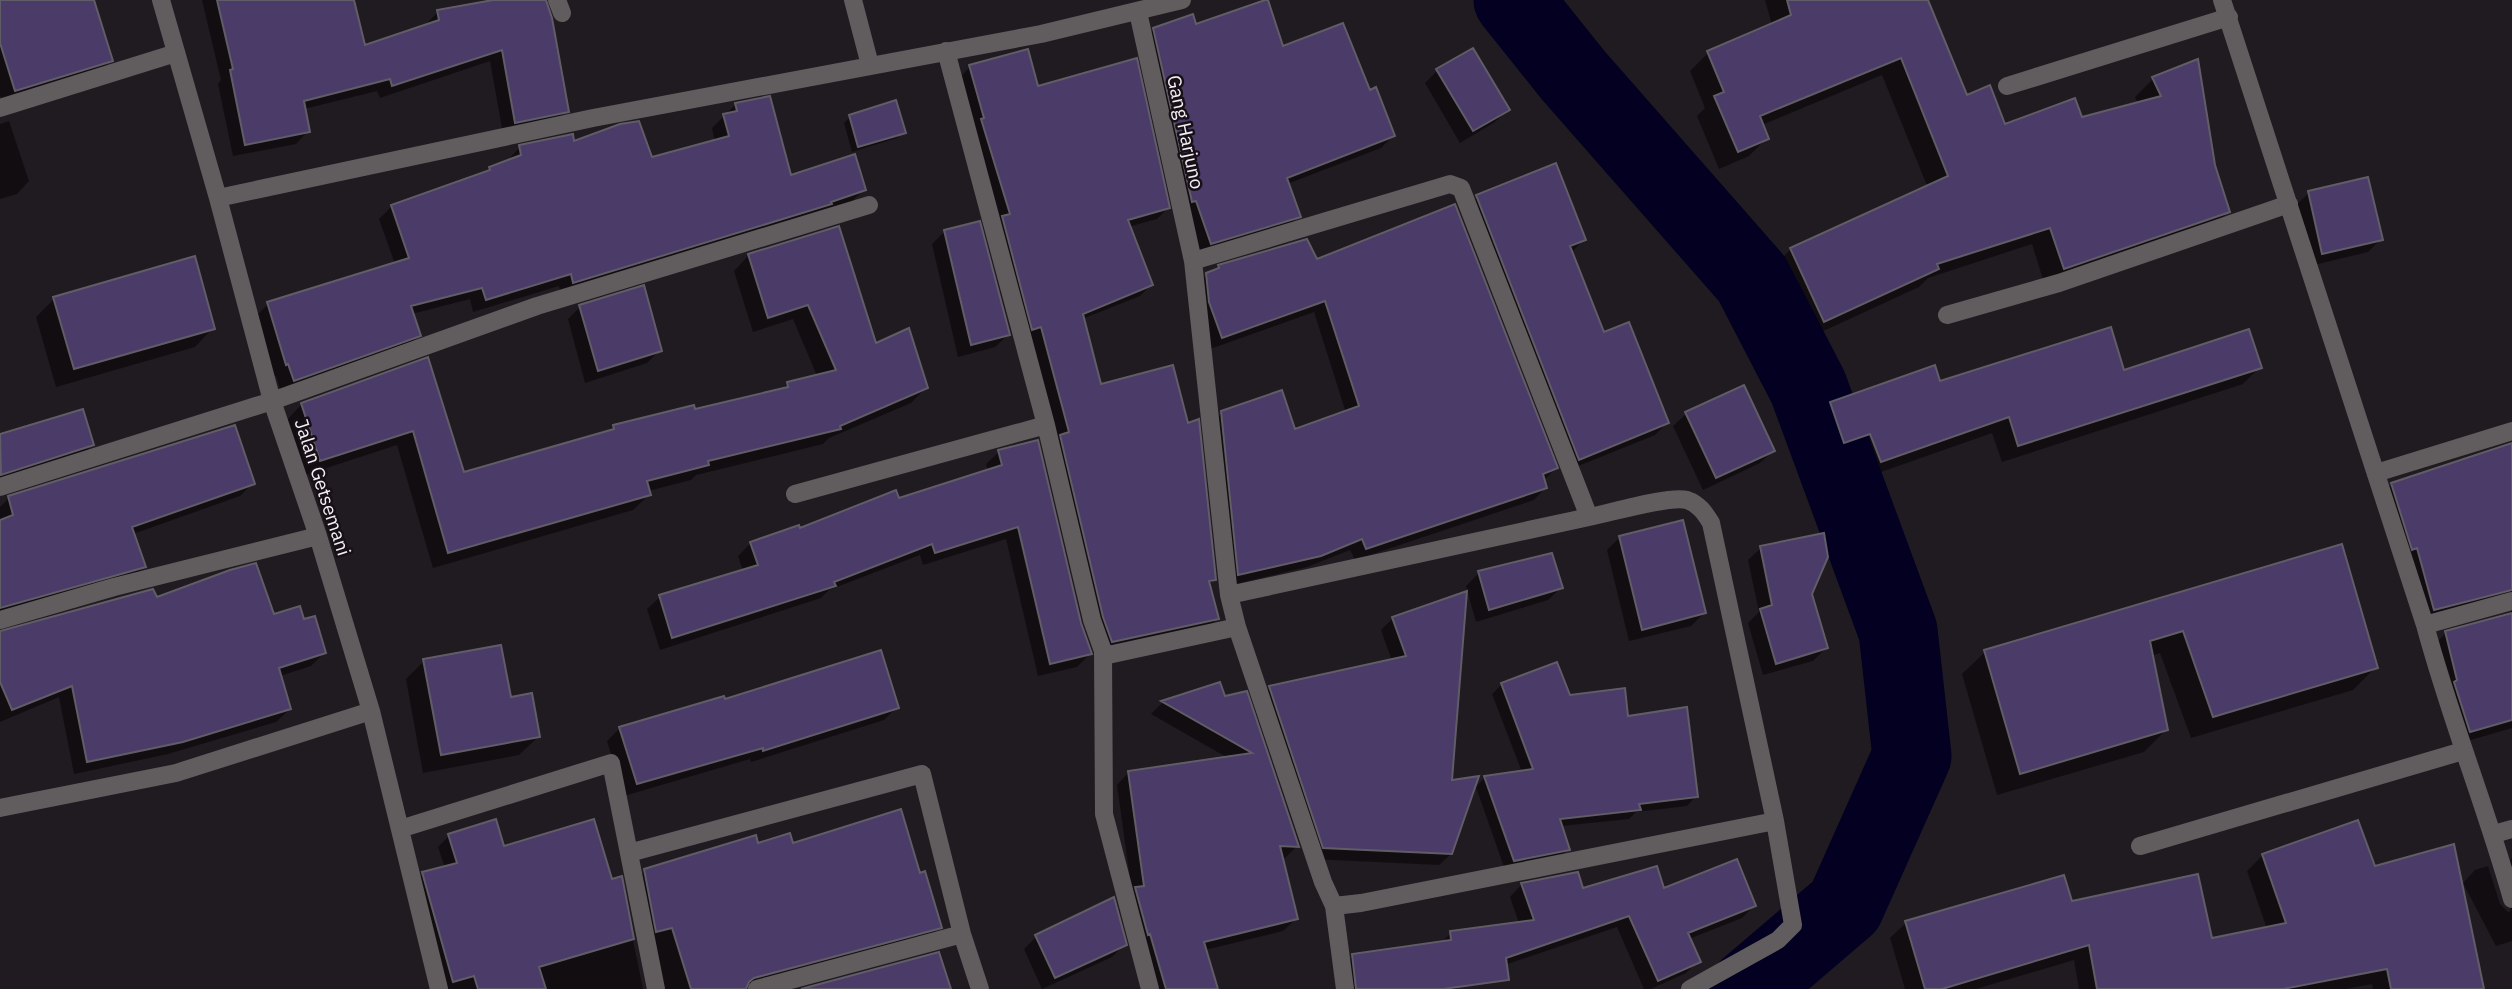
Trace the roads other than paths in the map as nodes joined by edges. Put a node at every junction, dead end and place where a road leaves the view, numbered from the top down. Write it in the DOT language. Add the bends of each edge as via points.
graph roads {
  1 [pos="161,0"];
  2 [pos="853,0"];
  3 [pos="1182,0"];
  4 [pos="2226,8"];
  5 [pos="1138,12"];
  6 [pos="946,51"];
  7 [pos="176,53"];
  8 [pos="870,65"];
  9 [pos="2007,86"];
  10 [pos="0,107"];
  11 [pos="218,198"];
  12 [pos="2289,204"];
  13 [pos="869,205"];
  14 [pos="1193,261"];
  15 [pos="1947,315"];
  16 [pos="272,401"];
  17 [pos="1046,425"];
  18 [pos="2512,431"];
  19 [pos="2376,473"];
  20 [pos="0,487"];
  21 [pos="795,494"];
  22 [pos="1589,517"];
  23 [pos="318,536"];
  24 [pos="1229,594"];
  25 [pos="2512,601"];
  26 [pos="0,620"];
  27 [pos="2425,625"];
  28 [pos="1237,626"];
  29 [pos="1103,651"];
  30 [pos="371,711"];
  31 [pos="2463,751"];
  32 [pos="0,808"];
  33 [pos="1775,821"];
  34 [pos="400,829"];
  35 [pos="2512,829"];
  36 [pos="2494,834"];
  37 [pos="2140,846"];
  38 [pos="629,853"];
  39 [pos="2512,899"];
  40 [pos="1334,905"];
  41 [pos="962,934"];
  42 [pos="439,989"];
  43 [pos="656,989"];
  44 [pos="757,989"];
  45 [pos="980,989"];
  46 [pos="1150,989"];
  47 [pos="1345,989"];
  48 [pos="1690,989"];
  1 -- 7 [label="street, Jalan Getsemani"];
  2 -- 8 [label="street"];
  3 -- 5 [label="street"];
  4 -- 9 [label="street"];
  4 -- 12 [label="street"];
  5 -- 6 [label="street"];
  5 -- 14 [label="street, Gang Harjuno"];
  6 -- 8 [label="street"];
  6 -- 17 [label="street"];
  7 -- 10 [label="street"];
  7 -- 11 [label="street, Jalan Getsemani"];
  8 -- 11 [label="street"];
  11 -- 16 [label="street, Jalan Getsemani"];
  12 -- 15 [label="street" via="2059,283"];
  12 -- 19 [label="street"];
  13 -- 16 [label="street" via="537,306"];
  14 -- 22 [label="street" via="1450,184 1461,188"];
  14 -- 24 [label="street, Gang Harjuno"];
  16 -- 20 [label="street"];
  16 -- 23 [label="street, Jalan Getsemani"];
  17 -- 21 [label="street"];
  17 -- 29 [label="street"];
  18 -- 19 [label="street"];
  19 -- 27 [label="street"];
  22 -- 24 [label="street"];
  22 -- 33 [label="street" via="1676,499 1692,502 1705,513 1718,552"];
  23 -- 26 [label="street"];
  23 -- 30 [label="street, Jalan Getsemani"];
  24 -- 28 [label="street, Gang Harjuno"];
  25 -- 27 [label="street"];
  27 -- 31 [label="street"];
  28 -- 29 [label="street" via="1108,655"];
  28 -- 40 [label="street, Gang Harjuno"];
  29 -- 46 [label="street" via="1104,814"];
  30 -- 32 [label="street" via="176,773"];
  30 -- 34 [label="street, Jalan Getsemani"];
  31 -- 36 [label="street"];
  31 -- 37 [label="street"];
  33 -- 40 [label="street"];
  33 -- 48 [label="street" via="1793,925 1778,940"];
  34 -- 38 [label="street" via="611,763"];
  34 -- 42 [label="street, Jalan Getsemani"];
  35 -- 36 [label="street"];
  36 -- 39 [label="street"];
  38 -- 41 [label="street" via="922,774"];
  38 -- 43 [label="street"];
  40 -- 47 [label="street, Gang Harjuno"];
  41 -- 44 [label="street"];
  41 -- 45 [label="street"];
}
